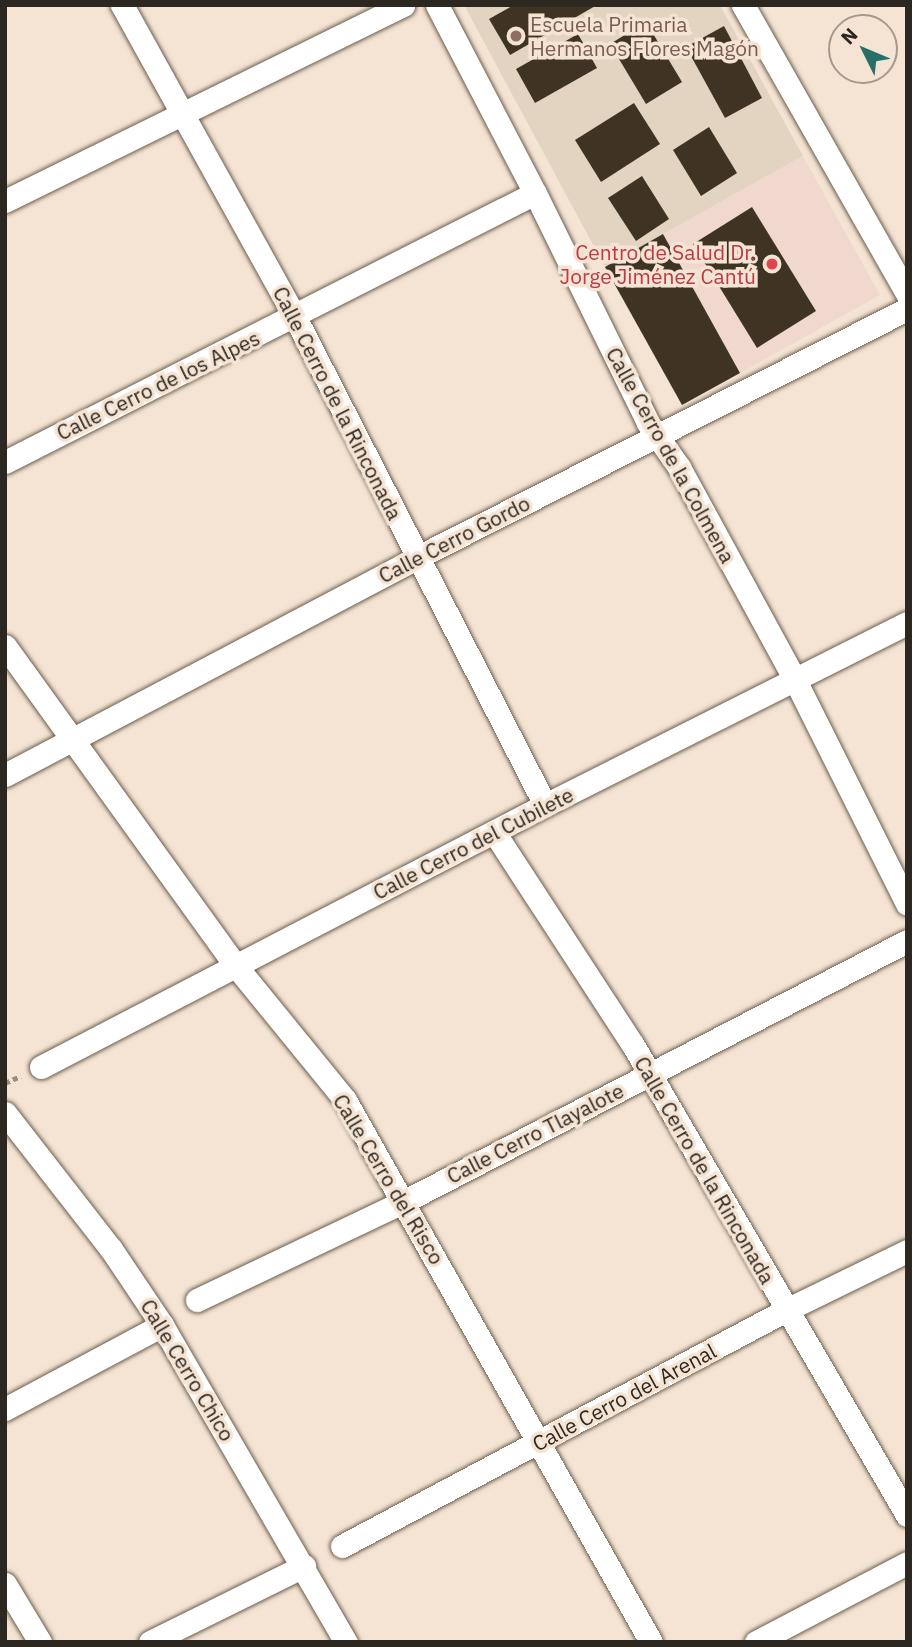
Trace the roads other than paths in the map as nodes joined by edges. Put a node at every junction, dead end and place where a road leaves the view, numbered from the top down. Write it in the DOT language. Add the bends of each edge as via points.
graph roads {
  1 [pos="122,5"];
  2 [pos="403,5"];
  3 [pos="437,5"];
  4 [pos="743,5"];
  5 [pos="182,113"];
  6 [pos="535,193"];
  7 [pos="5,201"];
  8 [pos="907,294"];
  9 [pos="907,309"];
  10 [pos="295,317"];
  11 [pos="659,437"];
  12 [pos="5,462"];
  13 [pos="416,558"];
  14 [pos="907,624"];
  15 [pos="5,646"];
  16 [pos="795,680"];
  17 [pos="73,741"];
  18 [pos="5,775"];
  19 [pos="545,805"];
  20 [pos="494,832"];
  21 [pos="907,904"];
  22 [pos="907,941"];
  23 [pos="235,965"];
  24 [pos="41,1067"];
  25 [pos="649,1074"];
  26 [pos="5,1113"];
  27 [pos="405,1201"];
  28 [pos="907,1251"];
  29 [pos="197,1300"];
  30 [pos="786,1310"];
  31 [pos="162,1325"];
  32 [pos="5,1409"];
  33 [pos="537,1443"];
  34 [pos="907,1515"];
  35 [pos="342,1546"];
  36 [pos="907,1563"];
  37 [pos="304,1566"];
  38 [pos="5,1584"];
  39 [pos="40,1642"];
  40 [pos="150,1642"];
  41 [pos="346,1642"];
  42 [pos="651,1642"];
  43 [pos="757,1642"];
  1 -- 5 [label="street, Calle Cerro de la Rinconada"];
  2 -- 5 [label="street"];
  3 -- 6 [label="street, Calle Cerro de la Colmena"];
  4 -- 8 [label="street"];
  5 -- 7 [label="street"];
  5 -- 10 [label="street, Calle Cerro de la Rinconada"];
  6 -- 10 [label="street, Calle Cerro de los Alpes"];
  6 -- 11 [label="street, Calle Cerro de la Colmena"];
  9 -- 11 [label="street, Calle Cerro Gordo"];
  10 -- 12 [label="street, Calle Cerro de los Alpes"];
  10 -- 13 [label="street, Calle Cerro de la Rinconada"];
  11 -- 13 [label="street, Calle Cerro Gordo"];
  11 -- 16 [label="street, Calle Cerro de la Colmena"];
  13 -- 17 [label="street, Calle Cerro Gordo"];
  13 -- 19 [label="street, Calle Cerro de la Rinconada"];
  14 -- 16 [label="street, Calle Cerro del Cubilete"];
  15 -- 17 [label="street, Calle Cerro del Risco"];
  16 -- 19 [label="street, Calle Cerro del Cubilete"];
  16 -- 21 [label="street, Calle Cerro de la Colmena"];
  17 -- 18 [label="street, Calle Cerro Gordo"];
  17 -- 23 [label="street, Calle Cerro del Risco"];
  19 -- 20 [label="street, Calle Cerro del Cubilete"];
  20 -- 23 [label="street, Calle Cerro del Cubilete"];
  20 -- 25 [label="street, Calle Cerro de la Rinconada"];
  22 -- 25 [label="street, Calle Cerro Tlayalote"];
  23 -- 24 [label="street, Calle Cerro del Cubilete"];
  23 -- 27 [label="street, Calle Cerro del Risco" via="345,1100"];
  25 -- 27 [label="street, Calle Cerro Tlayalote"];
  25 -- 30 [label="street, Calle Cerro de la Rinconada"];
  26 -- 31 [label="street, Calle Cerro Chico" via="111,1249"];
  27 -- 29 [label="street, Calle Cerro Tlayalote"];
  27 -- 33 [label="street, Calle Cerro del Risco"];
  28 -- 30 [label="street, Calle Cerro del Arenal"];
  30 -- 33 [label="street, Calle Cerro del Arenal"];
  30 -- 34 [label="street, Calle Cerro de la Rinconada"];
  31 -- 32 [label="street"];
  31 -- 37 [label="street, Calle Cerro Chico"];
  33 -- 35 [label="street, Calle Cerro del Arenal"];
  33 -- 42 [label="street, Calle Cerro del Risco"];
  36 -- 43 [label="street"];
  37 -- 40 [label="street"];
  37 -- 41 [label="street, Calle Cerro Chico"];
  38 -- 39 [label="street"];
}
